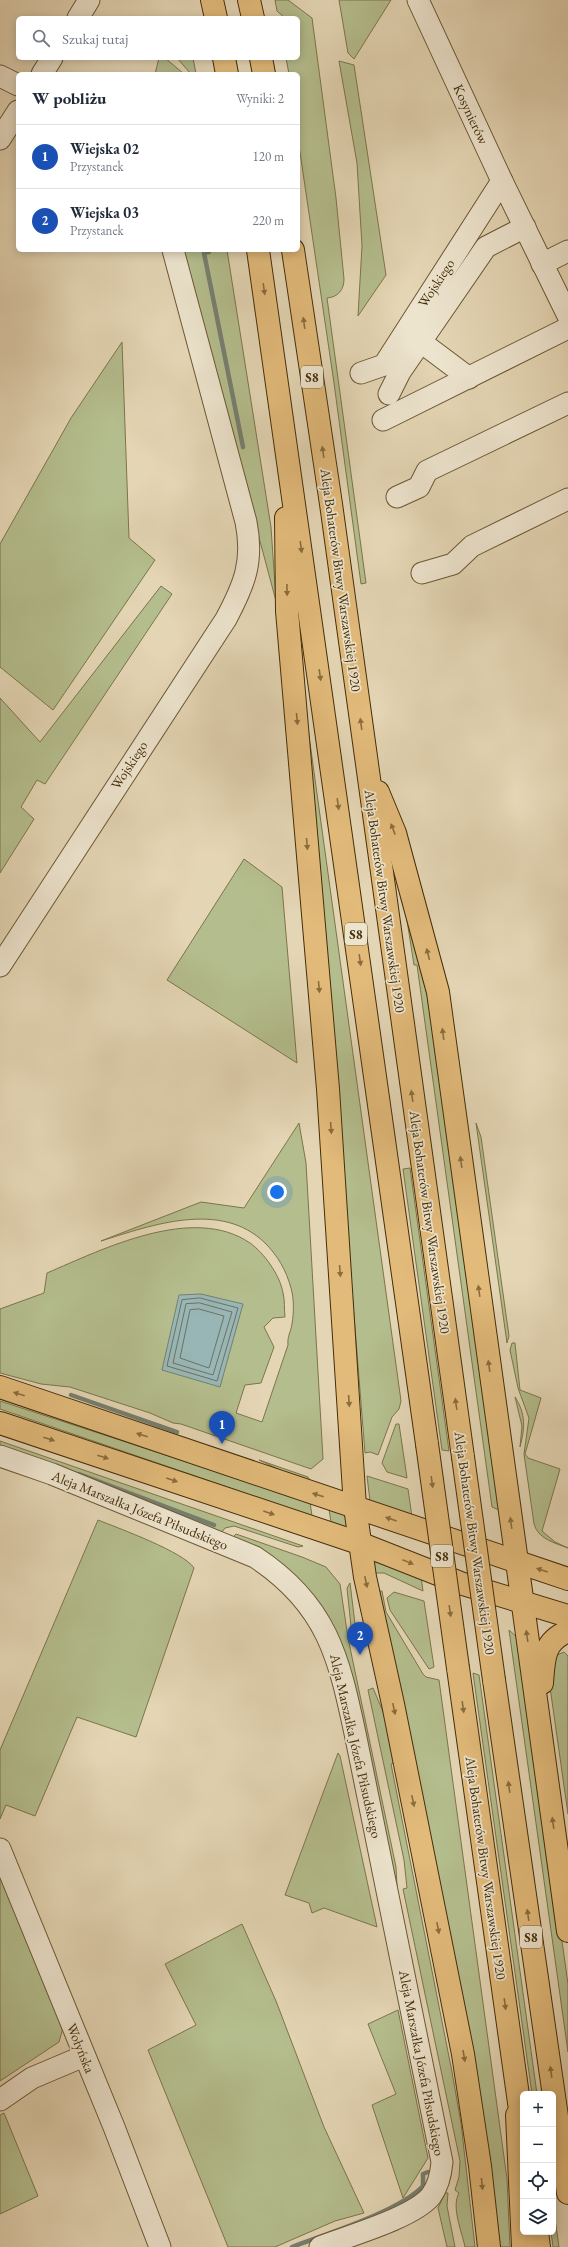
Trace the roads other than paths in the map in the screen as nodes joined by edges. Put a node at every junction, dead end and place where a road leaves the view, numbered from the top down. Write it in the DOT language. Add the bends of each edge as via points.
graph roads {
  1 [pos="89,0"];
  2 [pos="250,0"];
  3 [pos="418,0"];
  4 [pos="79,16"];
  5 [pos="253,16"];
  6 [pos="51,60"];
  7 [pos="224,60"];
  8 [pos="261,60"];
  9 [pos="43,72"];
  10 [pos="227,72"];
  11 [pos="264,72"];
  12 [pos="0,76"];
  13 [pos="16,84"];
  14 [pos="16,114"];
  15 [pos="0,139"];
  16 [pos="502,181"];
  17 [pos="525,227"];
  18 [pos="568,251"];
  19 [pos="174,252"];
  20 [pos="258,252"];
  21 [pos="293,252"];
  22 [pos="542,264"];
  23 [pos="568,316"];
  24 [pos="568,328"];
  25 [pos="421,342"];
  26 [pos="361,373"];
  27 [pos="469,378"];
  28 [pos="389,394"];
  29 [pos="568,403"];
  30 [pos="383,420"];
  31 [pos="284,425"];
  32 [pos="397,497"];
  33 [pos="568,499"];
  34 [pos="422,573"];
  35 [pos="366,763"];
  36 [pos="0,966"];
  37 [pos="0,1387"];
  38 [pos="0,1423"];
  39 [pos="0,1456"];
  40 [pos="355,1507"];
  41 [pos="359,1543"];
  42 [pos="517,1562"];
  43 [pos="568,1579"];
  44 [pos="522,1602"];
  45 [pos="568,1616"];
  46 [pos="568,1631"];
  47 [pos="539,1716"];
  48 [pos="0,1849"];
  49 [pos="568,1931"];
  50 [pos="84,2056"];
  51 [pos="515,2076"];
  52 [pos="0,2100"];
  53 [pos="522,2127"];
  54 [pos="568,2193"];
  55 [pos="537,2235"];
  56 [pos="160,2247"];
  57 [pos="320,2247"];
  58 [pos="489,2247"];
  59 [pos="523,2247"];
  60 [pos="539,2247"];
  1 -- 4 [label="street"];
  2 -- 5 [label="main road"];
  3 -- 16 [label="street, Kosynierów"];
  6 -- 9 [label="street"];
  7 -- 10 [label="main road"];
  8 -- 11 [label="main road"];
  12 -- 13 [label="street"];
  14 -- 15 [label="street"];
  16 -- 17 [label="street, Kosynierów"];
  16 -- 26 [label="street, Wojskiego" via="384,365"];
  17 -- 22 [label="street, Kosynierów"];
  17 -- 25 [label="street" via="486,247"];
  18 -- 22 [label="street"];
  19 -- 36 [label="street, Wojskiego" via="244,515 249,539 249,560 244,580 226,619"];
  20 -- 31 [label="main road, Aleja Bohaterów Bitwy Warszawskiej 1920 / S8, one-way"];
  35 -- 21 [label="main road, Aleja Bohaterów Bitwy Warszawskiej 1920 / S8, one-way"];
  22 -- 23 [label="street, Kosynierów"];
  24 -- 27 [label="street"];
  25 -- 27 [label="street"];
  25 -- 28 [label="street" via="400,372"];
  27 -- 30 [label="street"];
  29 -- 32 [label="street" via="427,470 419,487"];
  31 -- 40 [label="main road, one-way" via="287,610 327,1081"];
  31 -- 51 [label="main road, Aleja Bohaterów Bitwy Warszawskiej 1920 / S8, one-way, bridge"];
  33 -- 34 [label="street" via="472,546 454,564"];
  42 -- 35 [label="main road, one-way" via="438,992 395,833"];
  54 -- 35 [label="main road, Aleja Bohaterów Bitwy Warszawskiej 1920 / S8, one-way, bridge"];
  40 -- 37 [label="main road, one-way"];
  38 -- 41 [label="main road, one-way"];
  39 -- 57 [label="street, Aleja Marszałka Józefa Piłsudskiego" via="52,1474 255,1557 295,1588 320,1620 334,1650 346,1692 442,2162 438,2185 422,2204 402,2216"];
  40 -- 41 [label="main road"];
  42 -- 40 [label="main road, one-way"];
  41 -- 44 [label="main road, one-way" via="463,1584"];
  41 -- 58 [label="main road, one-way" via="463,2054 475,2127"];
  43 -- 42 [label="main road, one-way"];
  42 -- 44 [label="main road"];
  44 -- 45 [label="main road"];
  47 -- 44 [label="main road, one-way"];
  46 -- 47 [label="main road" via="552,1641 544,1657"];
  49 -- 47 [label="main road, one-way"];
  48 -- 50 [label="street, Wołyńska"];
  50 -- 52 [label="street" via="32,2078"];
  50 -- 56 [label="street, Wołyńska"];
  51 -- 53 [label="main road, Aleja Bohaterów Bitwy Warszawskiej 1920 / S8"];
  51 -- 59 [label="main road"];
  55 -- 60 [label="main road"];
}
